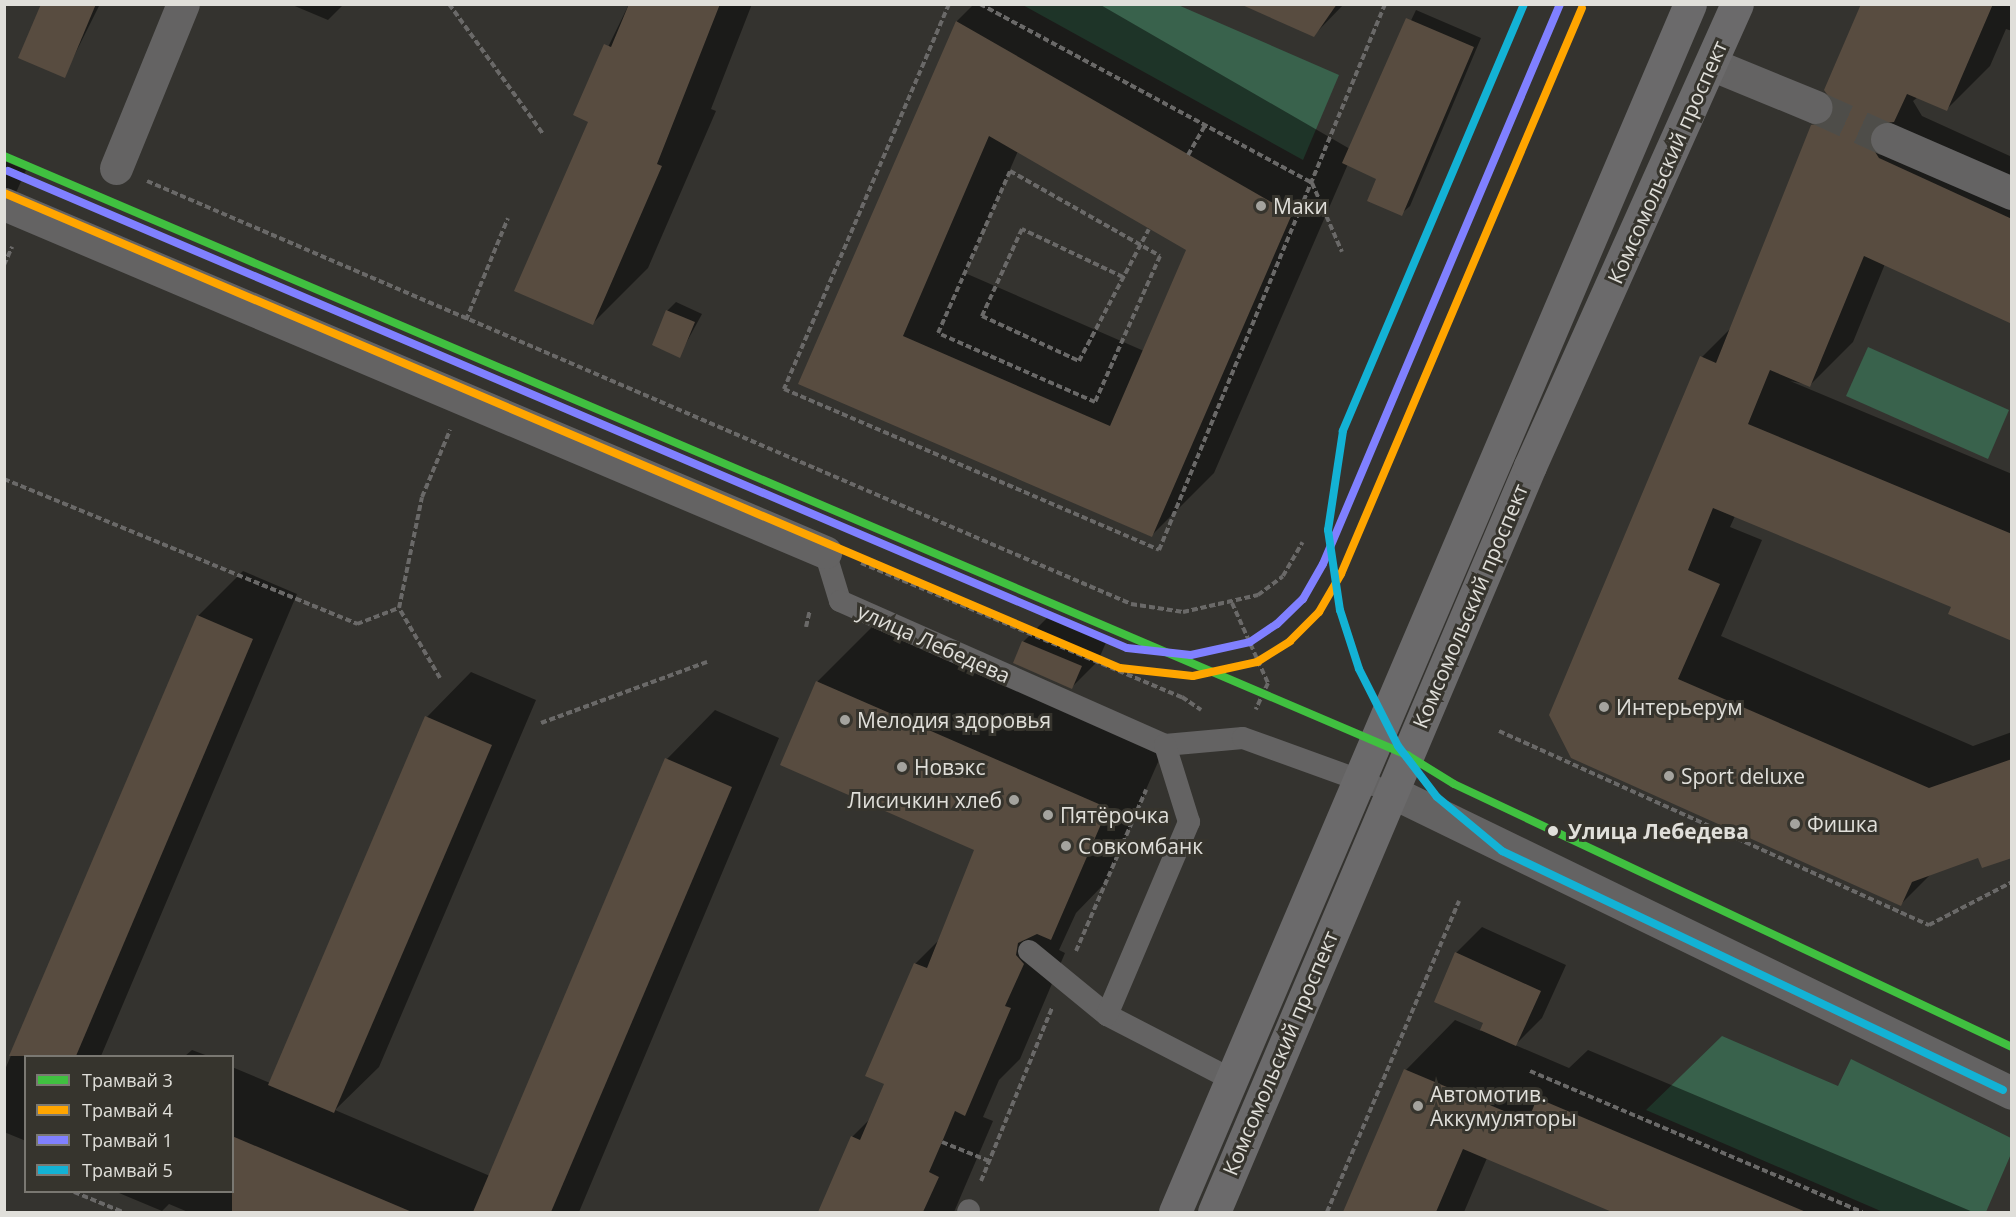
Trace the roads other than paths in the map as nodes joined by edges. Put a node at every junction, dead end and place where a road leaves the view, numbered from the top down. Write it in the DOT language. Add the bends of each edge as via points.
graph roads {
  1 [pos="183,4"];
  2 [pos="1690,4"];
  3 [pos="1737,4"];
  4 [pos="1712,64"];
  5 [pos="1816,107"];
  6 [pos="1887,139"];
  7 [pos="116,168"];
  8 [pos="2012,193"];
  9 [pos="4,204"];
  10 [pos="825,552"];
  11 [pos="1165,745"];
  12 [pos="1356,779"];
  13 [pos="1392,792"];
  14 [pos="1029,951"];
  15 [pos="1107,1015"];
  16 [pos="1231,1079"];
  17 [pos="2012,1093"];
  18 [pos="1175,1212"];
  19 [pos="1214,1212"];
  1 -- 7 [label="street"];
  2 -- 12 [label="main road, Комсомольский проспект"];
  3 -- 4 [label="main road, Комсомольский проспект"];
  4 -- 5 [label="street"];
  4 -- 13 [label="main road, Комсомольский проспект" via="1530,466"];
  6 -- 8 [label="street"];
  9 -- 10 [label="street"];
  10 -- 11 [label="lane, улица Лебедева" via="840,602"];
  11 -- 12 [label="lane" via="1243,738"];
  11 -- 15 [label="lane" via="1189,822"];
  12 -- 13 [label="lane"];
  12 -- 16 [label="main road, Комсомольский проспект"];
  13 -- 17 [label="street"];
  13 -- 19 [label="main road, Комсомольский проспект"];
  14 -- 15 [label="lane" via="1065,976"];
  15 -- 16 [label="lane"];
  16 -- 18 [label="main road, Комсомольский проспект"];
}
